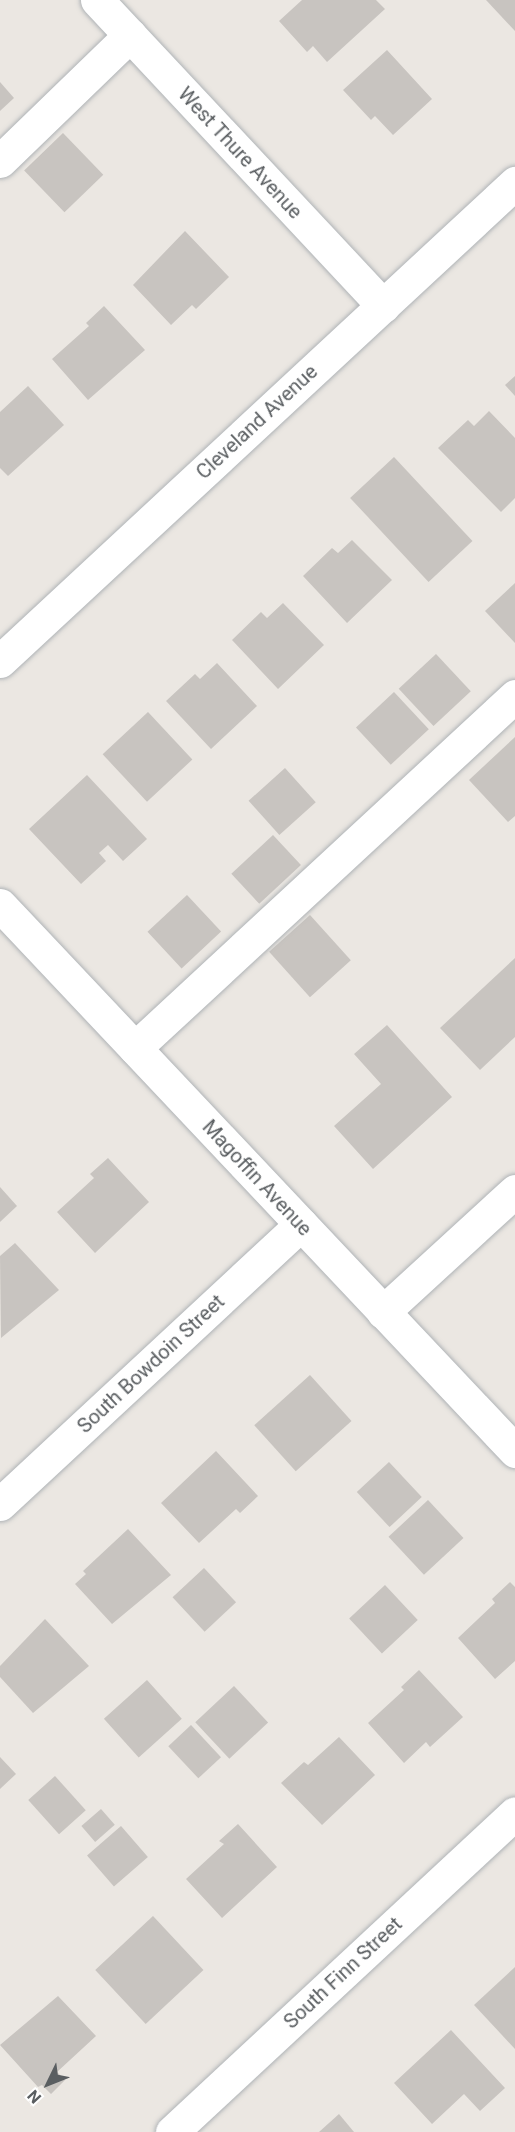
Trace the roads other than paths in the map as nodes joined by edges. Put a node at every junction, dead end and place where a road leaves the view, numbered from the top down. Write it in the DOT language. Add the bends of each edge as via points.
graph roads {
  1 [pos="98,0"];
  2 [pos="130,35"];
  3 [pos="0,161"];
  4 [pos="515,183"];
  5 [pos="383,306"];
  6 [pos="0,661"];
  7 [pos="515,696"];
  8 [pos="0,905"];
  9 [pos="135,1048"];
  10 [pos="515,1191"];
  11 [pos="301,1224"];
  12 [pos="383,1312"];
  13 [pos="515,1451"];
  14 [pos="0,1504"];
  15 [pos="515,1813"];
  16 [pos="172,2132"];
  1 -- 2 [label="street, West Thure Avenue"];
  2 -- 3 [label="street"];
  2 -- 5 [label="street, West Thure Avenue"];
  4 -- 5 [label="street, Cleveland Avenue"];
  5 -- 6 [label="street, Cleveland Avenue"];
  7 -- 9 [label="street"];
  8 -- 9 [label="street, Magoffin Avenue"];
  9 -- 11 [label="street, Magoffin Avenue"];
  10 -- 12 [label="street"];
  11 -- 12 [label="street, Magoffin Avenue"];
  11 -- 14 [label="street, South Bowdoin Street"];
  12 -- 13 [label="street, Magoffin Avenue"];
  15 -- 16 [label="street, South Finn Street"];
}
